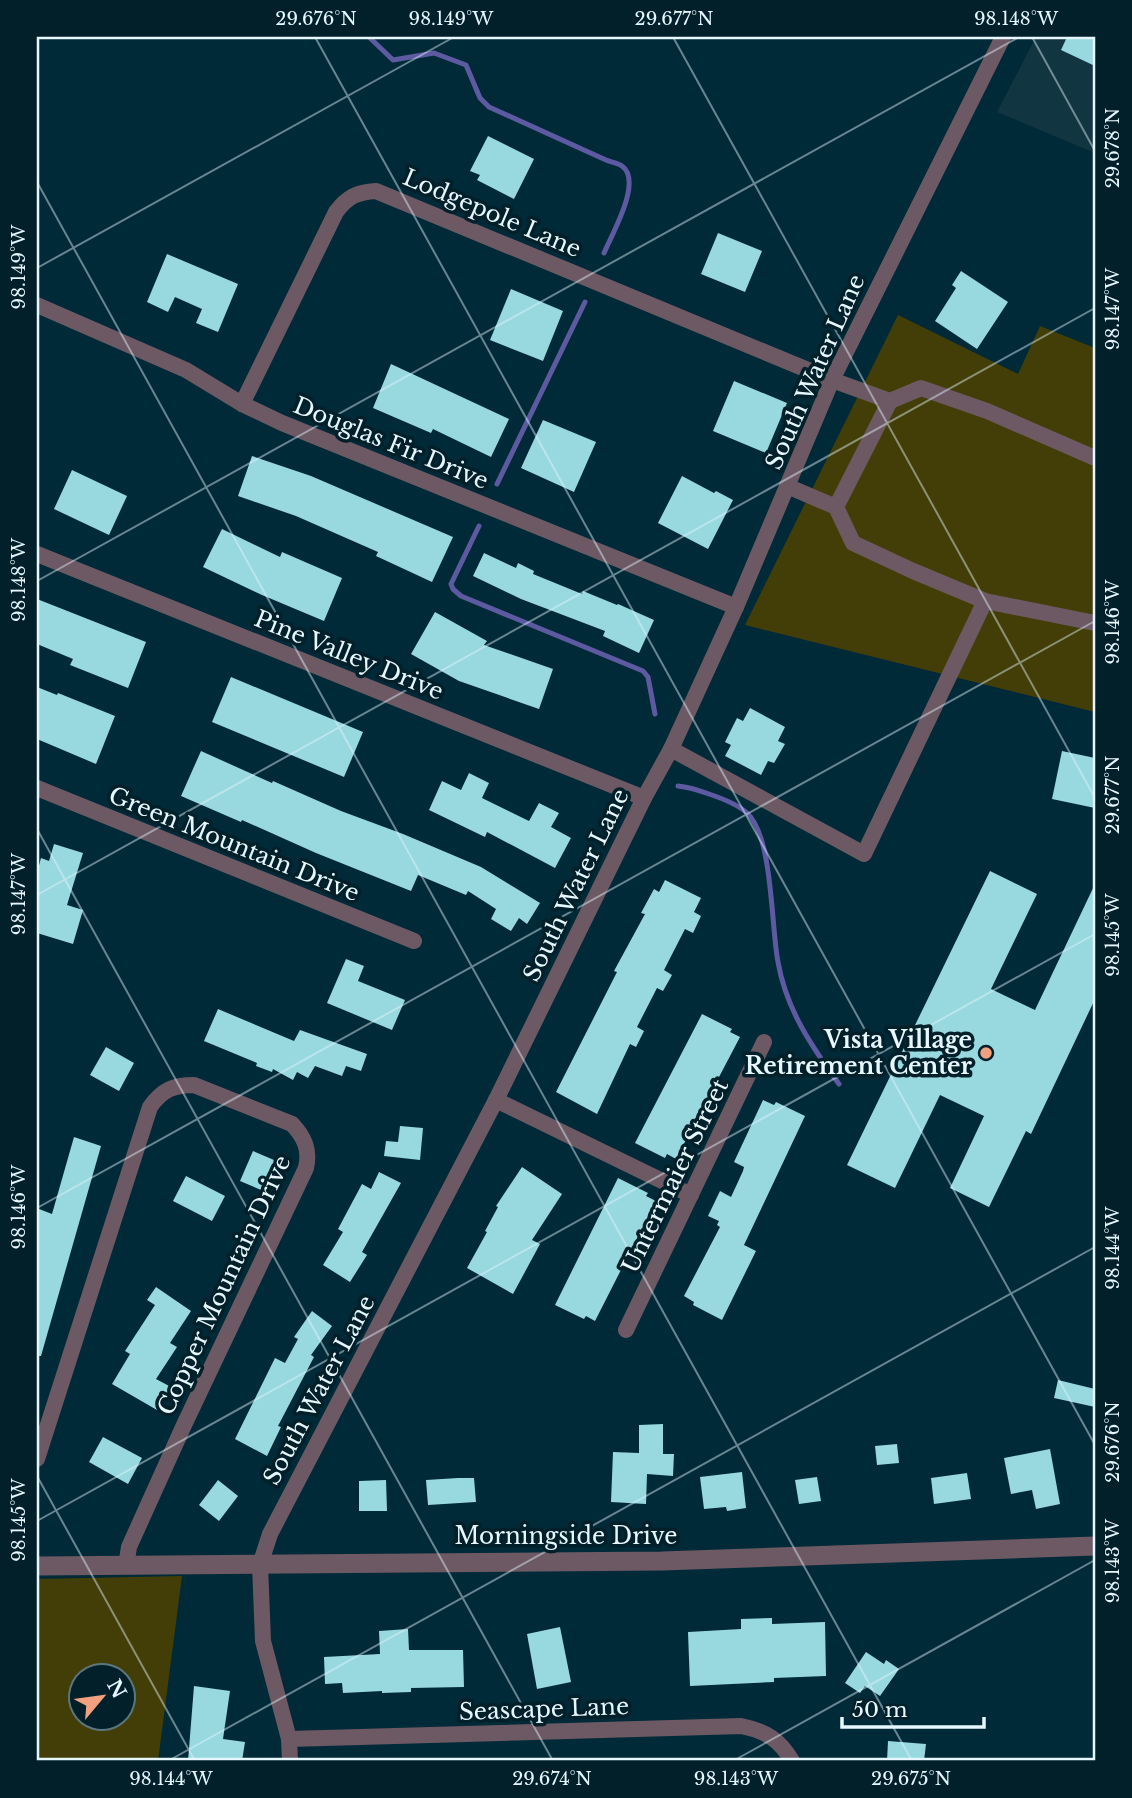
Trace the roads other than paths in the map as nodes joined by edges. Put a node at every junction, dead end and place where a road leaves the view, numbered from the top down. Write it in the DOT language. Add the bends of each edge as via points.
graph roads {
  1 [pos="1003,37"];
  2 [pos="37,304"];
  3 [pos="832,380"];
  4 [pos="890,401"];
  5 [pos="242,404"];
  6 [pos="1095,458"];
  7 [pos="788,486"];
  8 [pos="836,507"];
  9 [pos="37,554"];
  10 [pos="985,601"];
  11 [pos="737,607"];
  12 [pos="1095,624"];
  13 [pos="671,749"];
  14 [pos="37,788"];
  15 [pos="644,798"];
  16 [pos="414,942"];
  17 [pos="765,1042"];
  18 [pos="496,1100"];
  19 [pos="691,1195"];
  20 [pos="626,1329"];
  21 [pos="37,1459"];
  22 [pos="1095,1546"];
  23 [pos="260,1565"];
  24 [pos="37,1566"];
  25 [pos="126,1566"];
  26 [pos="289,1740"];
  27 [pos="791,1758"];
  28 [pos="290,1761"];
  1 -- 3 [label="street, South Water Lane"];
  2 -- 5 [label="street, Douglas Fir Drive" via="186,370"];
  3 -- 4 [label="street, Lodgepole Lane"];
  3 -- 5 [label="street, Lodgepole Lane" via="376,191 356,193 336,212"];
  3 -- 7 [label="street, South Water Lane"];
  4 -- 6 [label="street" via="921,388"];
  4 -- 8 [label="street"];
  5 -- 11 [label="street, Douglas Fir Drive"];
  7 -- 8 [label="street"];
  7 -- 11 [label="street, South Water Lane"];
  8 -- 10 [label="street" via="853,543"];
  9 -- 15 [label="street, Pine Valley Drive"];
  10 -- 12 [label="street"];
  10 -- 13 [label="street" via="864,853"];
  11 -- 13 [label="street, South Water Lane"];
  13 -- 15 [label="street, South Water Lane"];
  14 -- 16 [label="street, Green Mountain Drive"];
  15 -- 18 [label="street, South Water Lane"];
  17 -- 19 [label="street, Untermaier Street"];
  18 -- 19 [label="street"];
  18 -- 23 [label="street, South Water Lane" via="270,1534"];
  19 -- 20 [label="street, Untermaier Street"];
  21 -- 25 [label="street, Copper Mountain Drive" via="157,1096 167,1088 194,1085 292,1124 307,1146 306,1168 184,1425 129,1547"];
  22 -- 23 [label="street, Morningside Drive" via="662,1561"];
  23 -- 25 [label="street, Morningside Drive"];
  23 -- 26 [label="street, South Water Lane" via="263,1641"];
  24 -- 25 [label="street, Morningside Drive"];
  26 -- 27 [label="street, Seascape Lane" via="741,1727 771,1736"];
  26 -- 28 [label="street, South Water Lane"];
}
